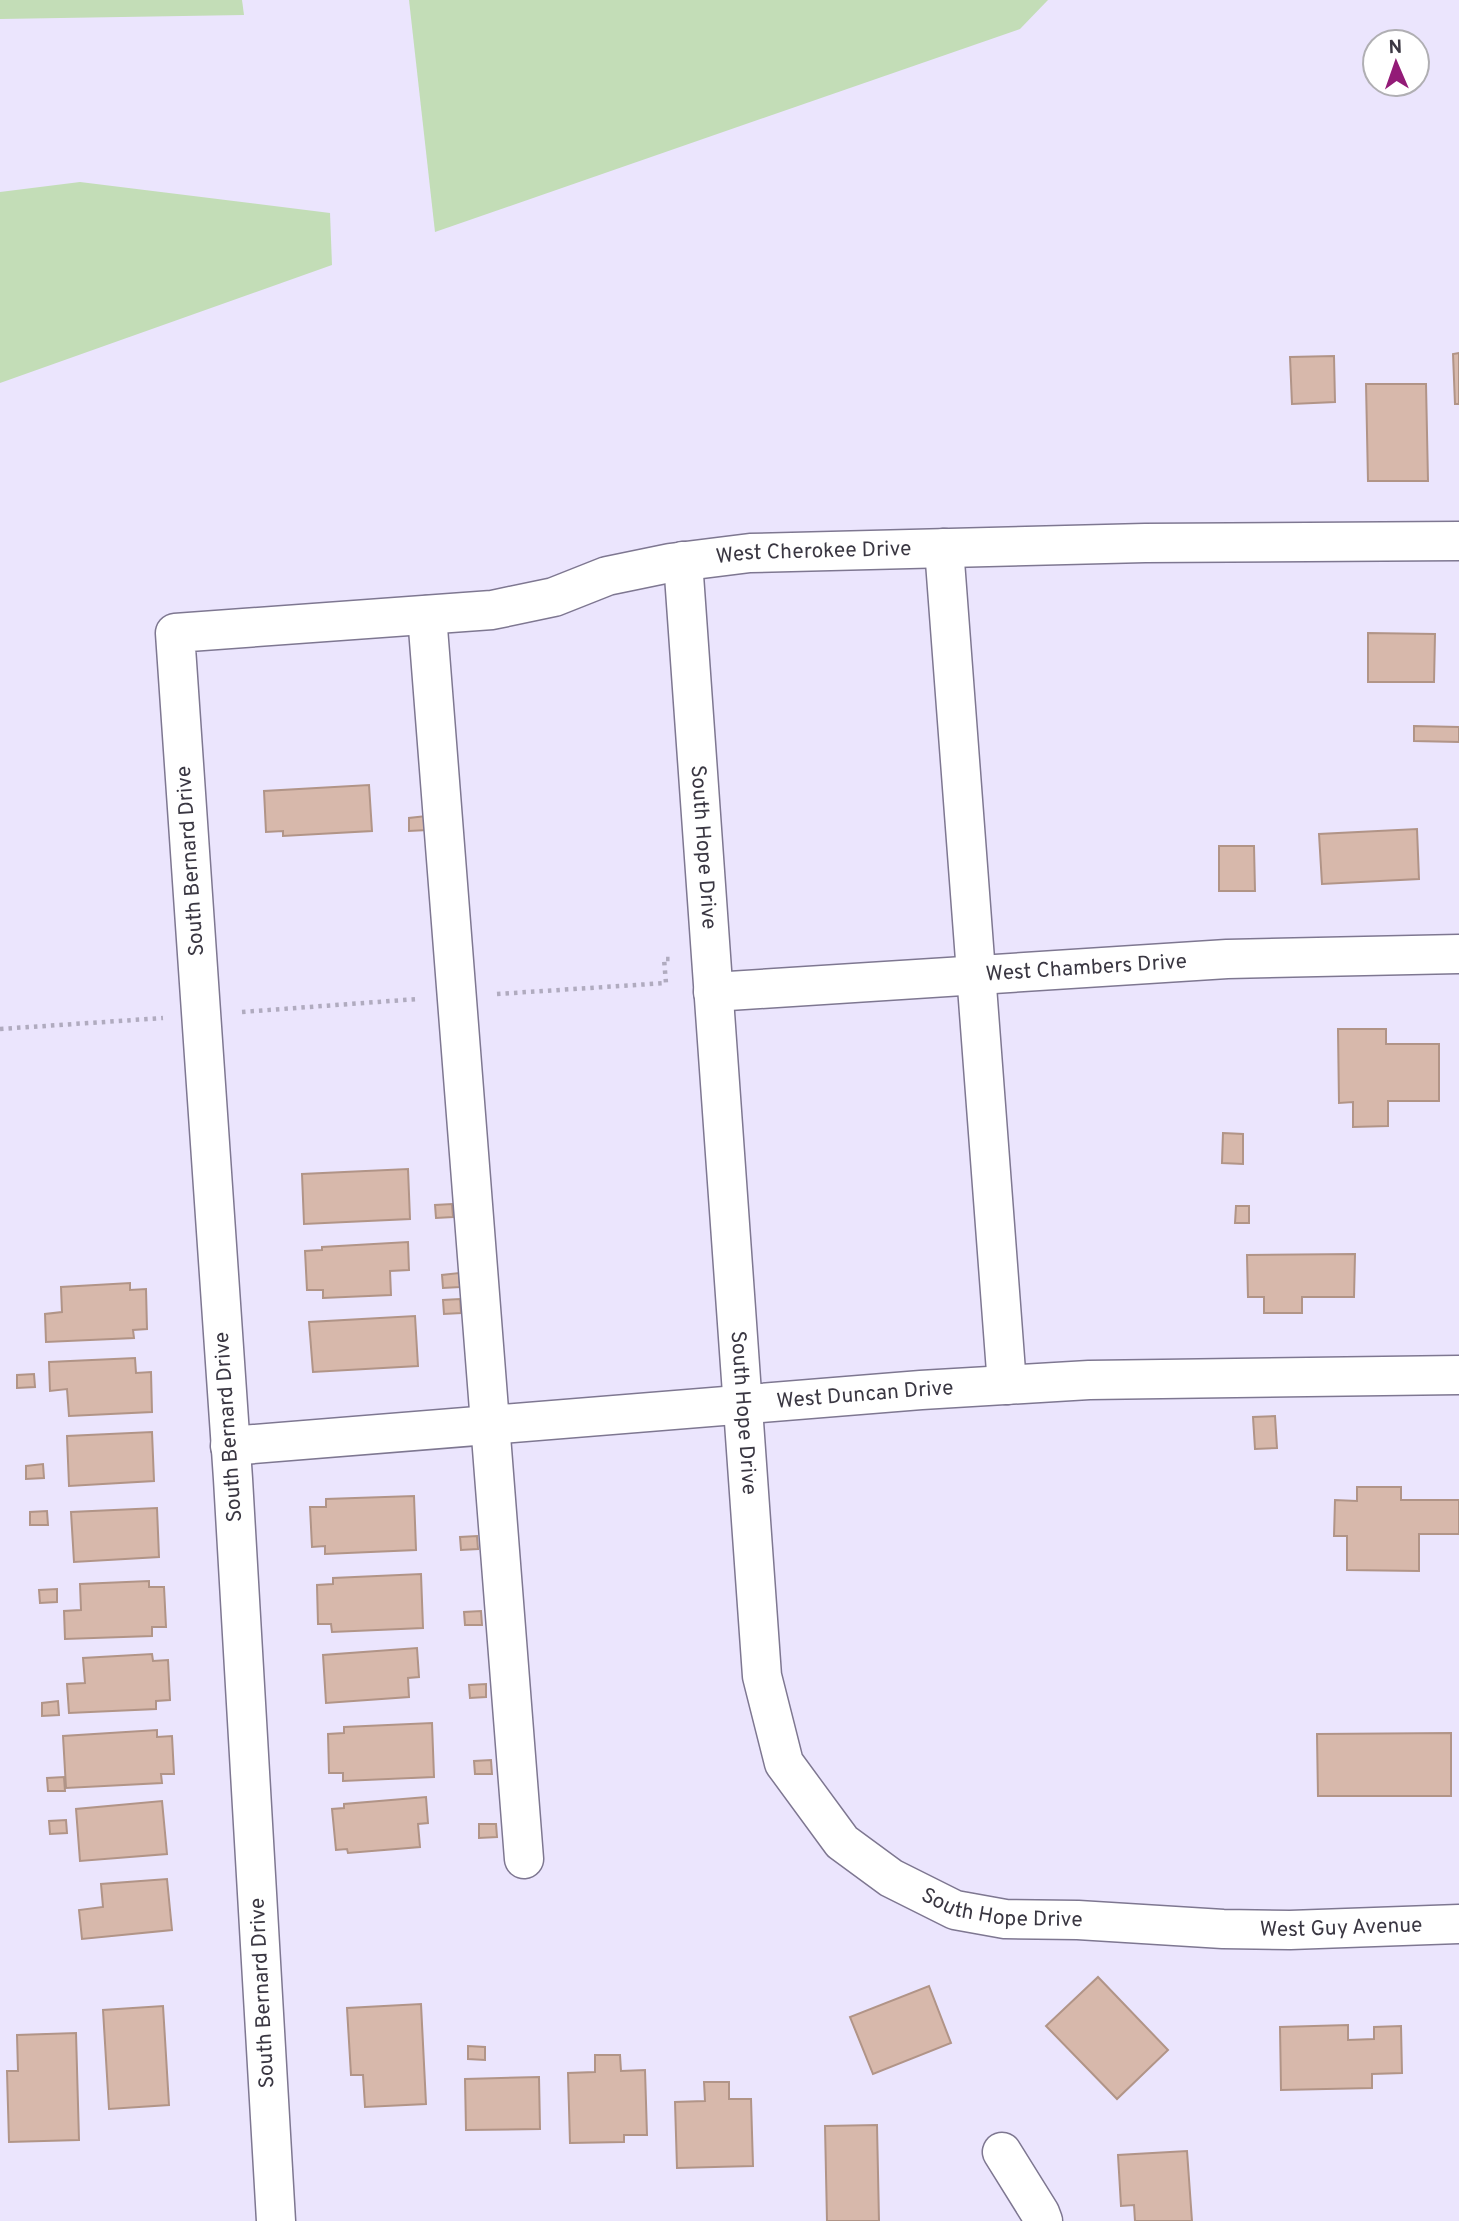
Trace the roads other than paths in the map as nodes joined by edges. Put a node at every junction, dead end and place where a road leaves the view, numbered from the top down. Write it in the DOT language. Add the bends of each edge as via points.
graph roads {
  1 [pos="1459,541"];
  2 [pos="944,548"];
  3 [pos="683,561"];
  4 [pos="427,615"];
  5 [pos="175,633"];
  6 [pos="1459,954"];
  7 [pos="712,975"];
  8 [pos="976,975"];
  9 [pos="1459,1375"];
  10 [pos="1007,1385"];
  11 [pos="743,1405"];
  12 [pos="491,1425"];
  13 [pos="230,1446"];
  14 [pos="524,1859"];
  15 [pos="1459,1924"];
  16 [pos="1223,1929"];
  17 [pos="1002,2152"];
  18 [pos="276,2221"];
  19 [pos="1043,2221"];
  1 -- 2 [label="street, West Cherokee Drive"];
  2 -- 3 [label="street, West Cherokee Drive" via="750,553"];
  2 -- 8 [label="street"];
  3 -- 4 [label="street, West Cherokee Drive" via="607,576 554,597 492,610"];
  3 -- 7 [label="street, South Hope Drive"];
  4 -- 5 [label="street, West Cherokee Drive"];
  4 -- 12 [label="street"];
  5 -- 13 [label="street, South Bernard Drive"];
  6 -- 8 [label="street, West Chambers Drive" via="1227,959"];
  7 -- 8 [label="street, West Chambers Drive"];
  7 -- 11 [label="street, South Hope Drive"];
  8 -- 10 [label="street"];
  9 -- 10 [label="street, West Duncan Drive"];
  10 -- 11 [label="street, West Duncan Drive"];
  11 -- 12 [label="street, West Duncan Drive"];
  11 -- 16 [label="street, South Hope Drive" via="762,1676 784,1763 842,1842 891,1878 955,1910 1005,1919"];
  12 -- 13 [label="street, West Duncan Drive"];
  12 -- 14 [label="street"];
  13 -- 18 [label="street, South Bernard Drive"];
  15 -- 16 [label="street, West Guy Avenue"];
  17 -- 19 [label="street"];
}
